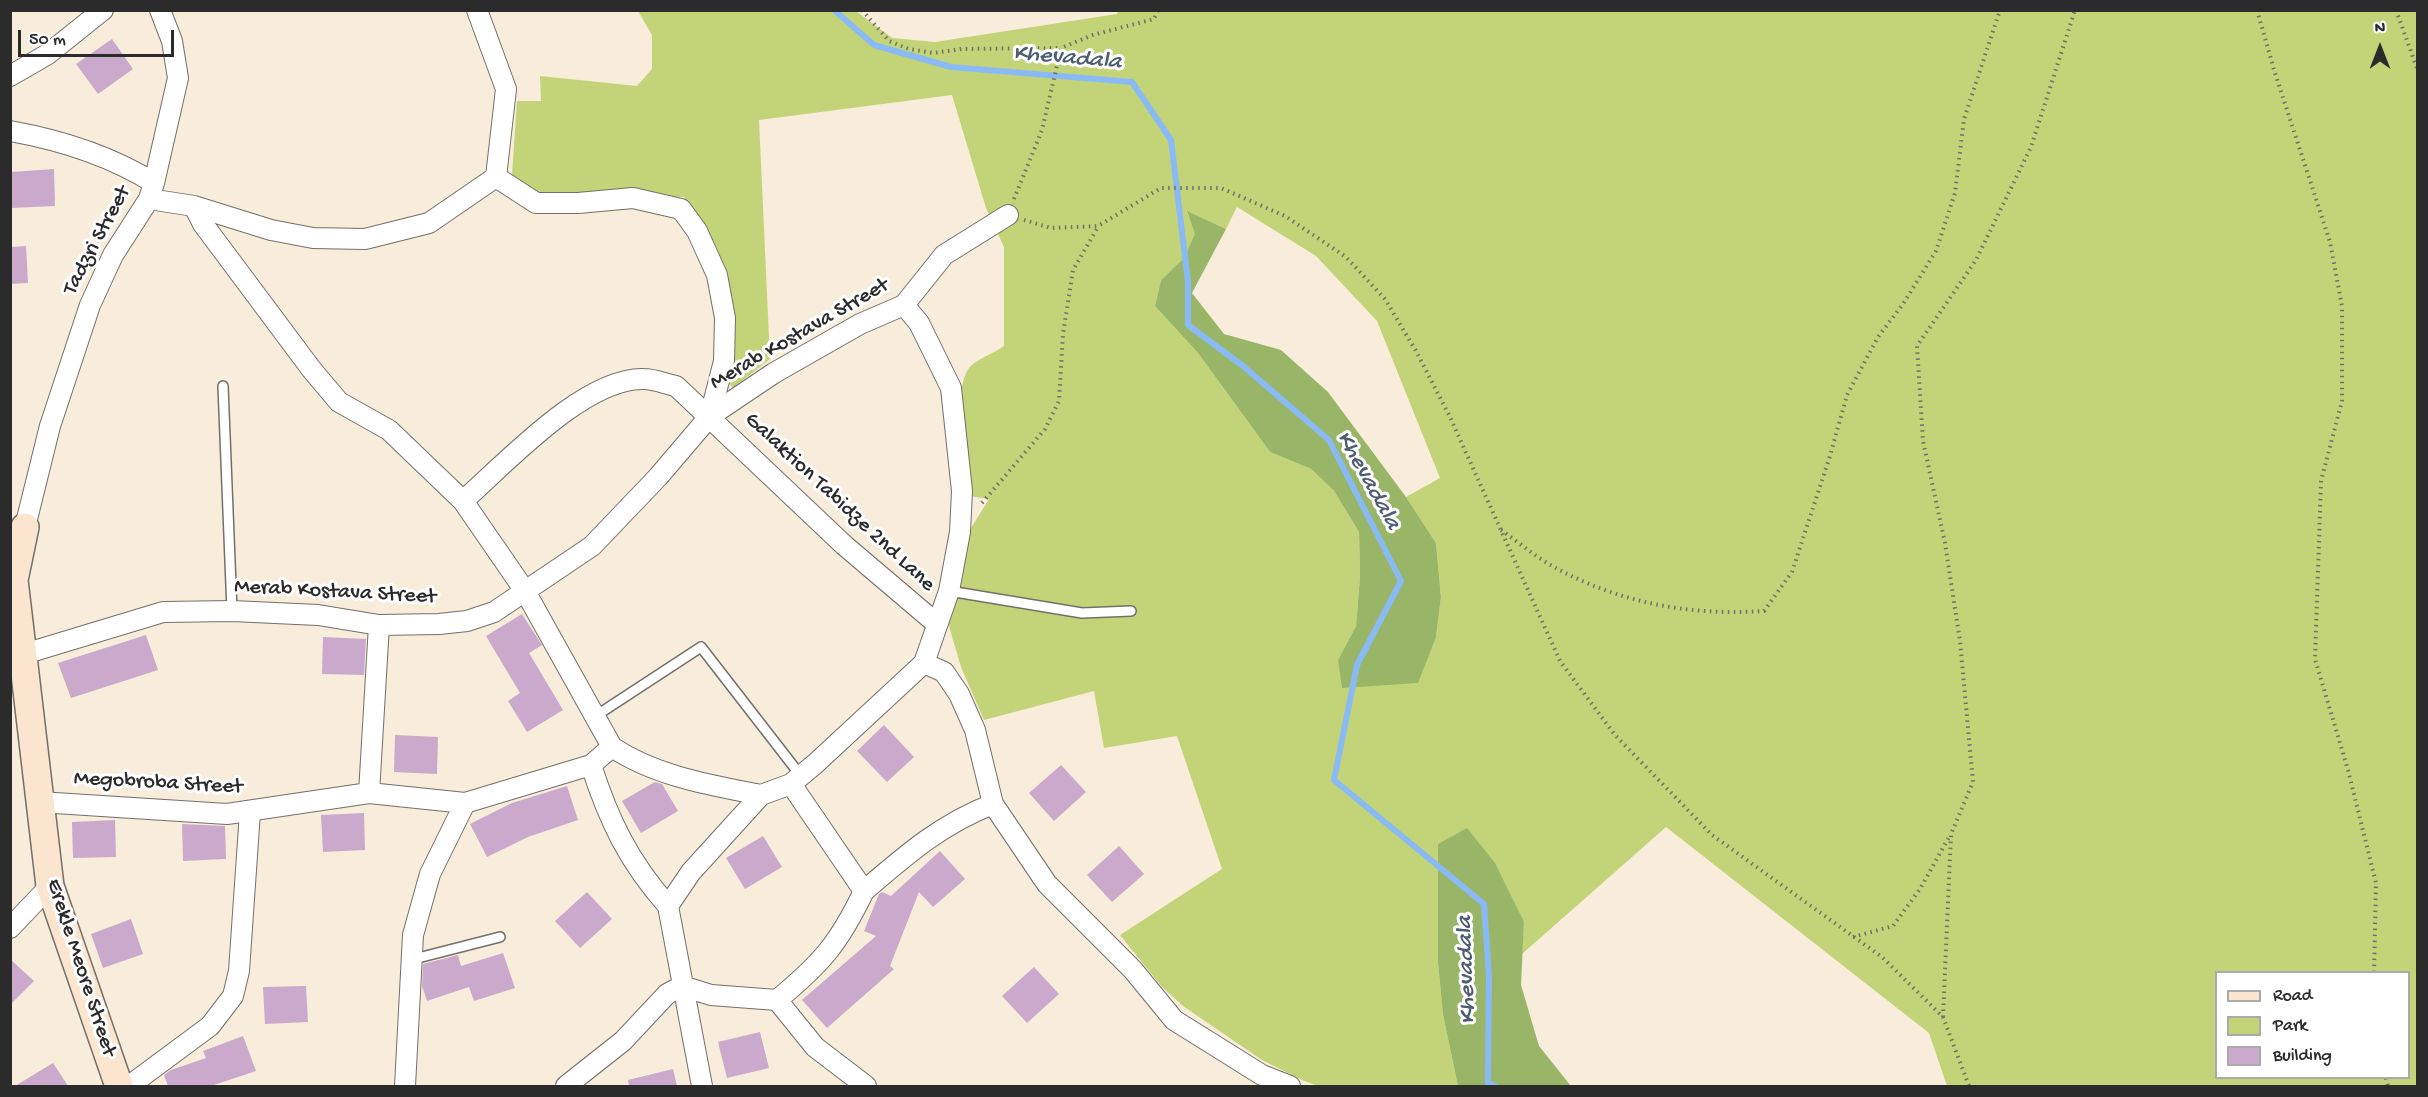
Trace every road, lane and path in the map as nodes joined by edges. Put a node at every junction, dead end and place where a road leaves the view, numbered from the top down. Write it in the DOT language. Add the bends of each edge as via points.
graph roads {
  1 [pos="103,10"];
  2 [pos="160,10"];
  3 [pos="477,10"];
  4 [pos="861,10"];
  5 [pos="1158,10"];
  6 [pos="2000,10"];
  7 [pos="2075,10"];
  8 [pos="2257,10"];
  9 [pos="2396,10"];
  10 [pos="1061,48"];
  11 [pos="2418,71"];
  12 [pos="10,76"];
  13 [pos="10,131"];
  14 [pos="495,177"];
  15 [pos="152,191"];
  16 [pos="194,206"];
  17 [pos="1008,215"];
  18 [pos="1098,226"];
  19 [pos="904,305"];
  20 [pos="223,386"];
  21 [pos="710,416"];
  22 [pos="463,501"];
  23 [pos="1501,530"];
  24 [pos="18,531"];
  25 [pos="960,531"];
  26 [pos="525,591"];
  27 [pos="949,591"];
  28 [pos="232,611"];
  29 [pos="1131,611"];
  30 [pos="937,624"];
  31 [pos="380,625"];
  32 [pos="17,659"];
  33 [pos="924,663"];
  34 [pos="594,717"];
  35 [pos="612,747"];
  36 [pos="591,765"];
  37 [pos="796,780"];
  38 [pos="369,793"];
  39 [pos="761,795"];
  40 [pos="39,802"];
  41 [pos="465,803"];
  42 [pos="993,804"];
  43 [pos="250,812"];
  44 [pos="1951,834"];
  45 [pos="50,886"];
  46 [pos="864,891"];
  47 [pos="668,906"];
  48 [pos="10,928"];
  49 [pos="500,937"];
  50 [pos="1853,937"];
  51 [pos="410,960"];
  52 [pos="2374,971"];
  53 [pos="682,986"];
  54 [pos="777,1000"];
  55 [pos="1943,1017"];
  56 [pos="118,1086"];
  57 [pos="129,1086"];
  58 [pos="405,1086"];
  59 [pos="566,1086"];
  60 [pos="702,1086"];
  61 [pos="866,1086"];
  62 [pos="1290,1086"];
  63 [pos="1969,1086"];
  1 -- 12 [label="street" via="48,54"];
  2 -- 15 [label="street, Tadzri Street" via="172,41 178,78"];
  3 -- 14 [label="street" via="506,89"];
  4 -- 10 [label="path" via="889,41 917,50 933,53"];
  5 -- 10 [label="path" via="1154,19 1093,34"];
  6 -- 23 [label="path" via="1964,119 1955,193 1936,251 1878,337 1847,395 1792,572 1764,610 1725,613 1664,608 1606,591 1553,566"];
  7 -- 44 [label="path" via="2031,147 1976,260 1917,346 1923,441 1945,543 1960,641 1973,782"];
  8 -- 52 [label="path" via="2330,242 2342,306 2342,401 2320,481 2315,659 2376,883"];
  9 -- 11 [label="path"];
  10 -- 17 [label="path" via="1042,130"];
  13 -- 15 [label="street" via="46,137 135,171"];
  14 -- 16 [label="street" via="429,223 365,239 313,238 271,230"];
  14 -- 21 [label="street" via="536,203 633,198 681,209 697,231 717,275 724,318 724,361"];
  15 -- 16 [label="street"];
  15 -- 24 [label="street, Tadzri Street" via="113,255 90,305"];
  16 -- 22 [label="street" via="203,224 339,402 389,430"];
  17 -- 18 [label="path" via="1051,228"];
  17 -- 19 [label="street, Merab Kostava Street" via="944,255"];
  18 -- 23 [label="path" via="1161,188 1221,188 1285,216 1346,257 1385,298 1416,351"];
  18 -- 25 [label="path" via="1073,270 1063,334 1059,401 1045,429"];
  19 -- 21 [label="street, Merab Kostava Street" via="860,324"];
  19 -- 25 [label="street" via="920,323 951,388 962,491"];
  20 -- 28 [label="lane"];
  21 -- 22 [label="street, Galaktion Tabidze 2nd Lane" via="676,386 644,379 613,386 574,404"];
  21 -- 26 [label="street, Merab Kostava Street" via="592,546"];
  21 -- 30 [label="street, Galaktion Tabidze 2nd Lane" via="844,545"];
  22 -- 26 [label="street"];
  23 -- 50 [label="path" via="1560,661 1615,735 1712,835"];
  24 -- 32 [label="street, Erekle Meore Street" via="14,580"];
  25 -- 27 [label="street"];
  26 -- 31 [label="street, Merab Kostava Street" via="494,612 467,621"];
  26 -- 34 [label="street"];
  27 -- 29 [label="lane" via="1082,613"];
  27 -- 30 [label="street"];
  28 -- 31 [label="street, Merab Kostava Street" via="318,615"];
  28 -- 32 [label="street, Merab Kostava Street" via="163,612"];
  30 -- 33 [label="street"];
  31 -- 38 [label="street"];
  32 -- 40 [label="street, Erekle Meore Street"];
  33 -- 37 [label="street"];
  33 -- 42 [label="street" via="944,672 959,694 975,730"];
  34 -- 35 [label="street"];
  34 -- 37 [label="lane" via="701,647"];
  35 -- 36 [label="street"];
  35 -- 39 [label="street" via="653,769"];
  36 -- 41 [label="street, Megobroba Street"];
  36 -- 47 [label="street" via="607,815 626,851"];
  37 -- 39 [label="street"];
  37 -- 46 [label="street"];
  38 -- 41 [label="street, Megobroba Street"];
  38 -- 43 [label="street, Megobroba Street"];
  39 -- 47 [label="street" via="691,872"];
  40 -- 43 [label="street, Megobroba Street" via="227,814"];
  40 -- 45 [label="street, Erekle Meore Street"];
  41 -- 51 [label="street" via="430,874 412,935"];
  42 -- 46 [label="street" via="960,817 912,850"];
  42 -- 62 [label="street" via="1047,884 1133,970 1174,1020 1262,1075"];
  43 -- 57 [label="street" via="239,971 233,996 210,1026"];
  44 -- 50 [label="path" via="1920,889 1893,926"];
  44 -- 55 [label="path"];
  45 -- 48 [label="street"];
  45 -- 56 [label="street, Erekle Meore Street"];
  46 -- 54 [label="street" via="844,932 814,969"];
  47 -- 53 [label="street"];
  49 -- 51 [label="lane"];
  50 -- 55 [label="path" via="1882,957"];
  51 -- 58 [label="street"];
  53 -- 54 [label="street" via="711,995"];
  53 -- 59 [label="street" via="667,994 623,1041"];
  53 -- 60 [label="street"];
  54 -- 61 [label="street" via="815,1047"];
  55 -- 63 [label="path"];
}
